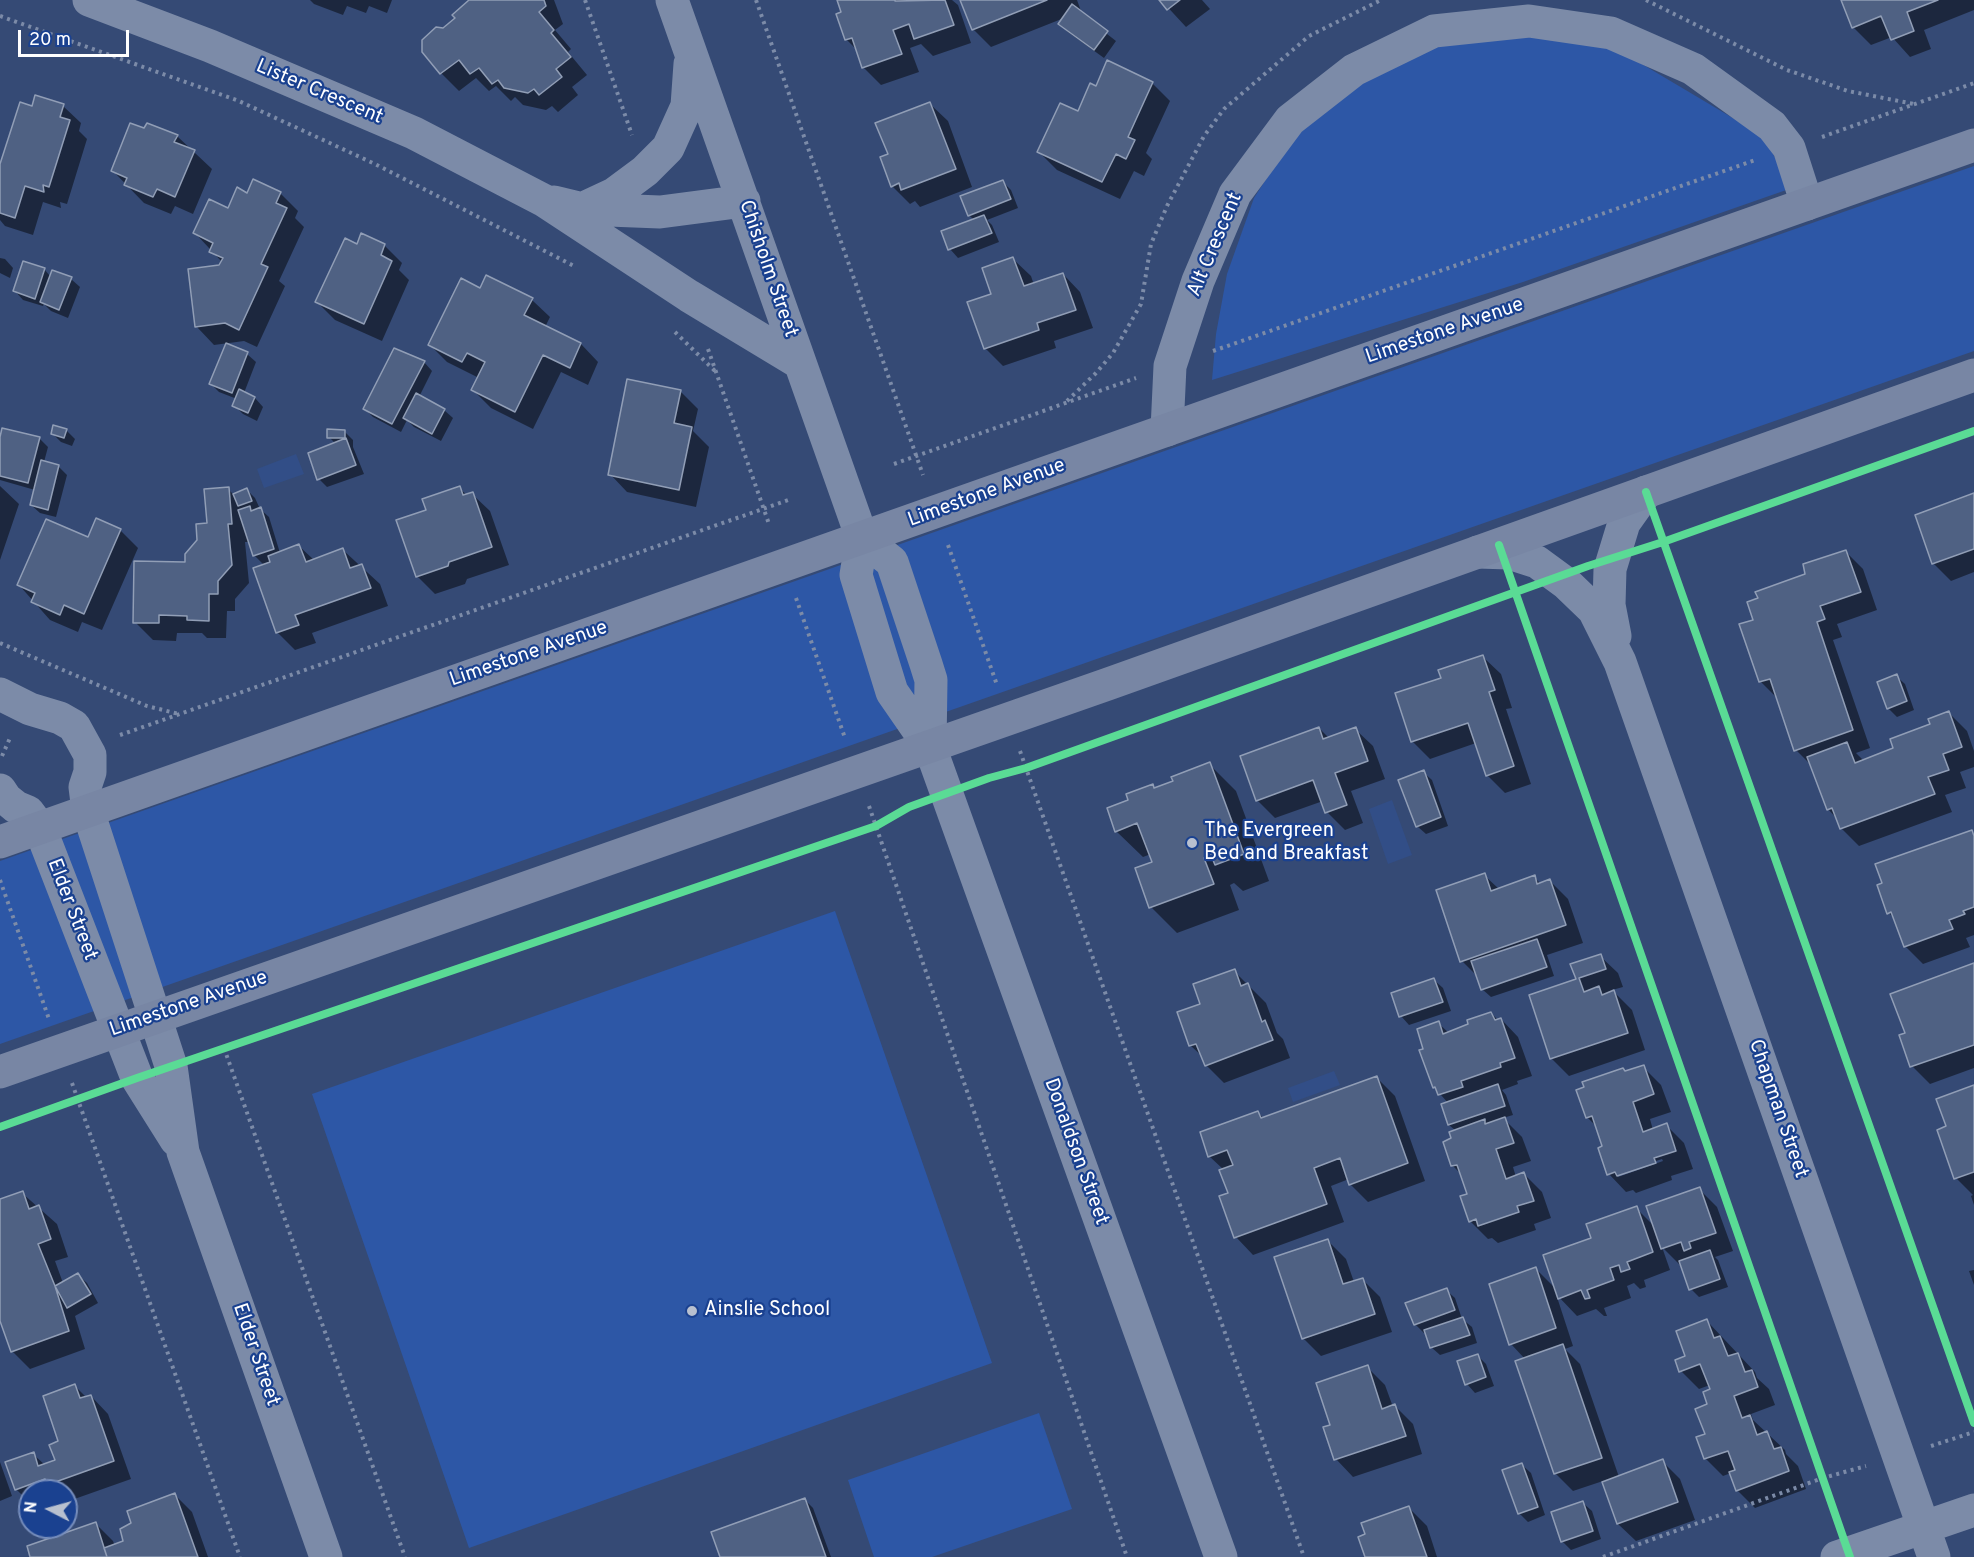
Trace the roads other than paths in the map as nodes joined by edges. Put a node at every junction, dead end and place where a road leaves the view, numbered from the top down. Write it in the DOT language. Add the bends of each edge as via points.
graph roads {
  1 [pos="89,0"];
  2 [pos="672,0"];
  3 [pos="691,57"];
  4 [pos="1974,145"];
  5 [pos="543,200"];
  6 [pos="744,201"];
  7 [pos="1807,204"];
  8 [pos="583,208"];
  9 [pos="800,363"];
  10 [pos="1974,375"];
  11 [pos="1167,430"];
  12 [pos="1646,492"];
  13 [pos="862,538"];
  14 [pos="1478,552"];
  15 [pos="1620,662"];
  16 [pos="0,694"];
  17 [pos="930,747"];
  18 [pos="0,790"];
  19 [pos="88,811"];
  20 [pos="40,828"];
  21 [pos="0,842"];
  22 [pos="155,1017"];
  23 [pos="118,1030"];
  24 [pos="0,1072"];
  25 [pos="183,1152"];
  26 [pos="1974,1510"];
  27 [pos="1929,1542"];
  28 [pos="326,1557"];
  29 [pos="1221,1557"];
  30 [pos="1837,1557"];
  1 -- 5 [label="street, Lister Crescent" via="210,46 414,133"];
  2 -- 3 [label="street, Chisholm Street"];
  3 -- 6 [label="street, Chisholm Street"];
  3 -- 8 [label="street" via="687,106 668,148 614,194"];
  4 -- 7 [label="main road, Limestone Avenue"];
  5 -- 8 [label="street, Lister Crescent"];
  5 -- 9 [label="street, Lister Crescent"];
  6 -- 8 [label="street, Lister Crescent" via="660,212"];
  6 -- 9 [label="street, Chisholm Street"];
  7 -- 11 [label="main road, Limestone Avenue"];
  7 -- 11 [label="street, Alt Crescent" via="1790,148 1772,126 1693,69 1611,33 1530,21 1434,31 1354,70 1290,120 1235,194 1198,281 1170,366"];
  9 -- 13 [label="street, Chisholm Street"];
  10 -- 12 [label="main road, Limestone Avenue"];
  11 -- 13 [label="main road, Limestone Avenue"];
  12 -- 14 [label="main road, Limestone Avenue"];
  12 -- 15 [label="street, Chapman Street" via="1624,523 1610,569 1610,605"];
  13 -- 17 [label="street" via="892,562 926,664 931,680"];
  13 -- 19 [label="main road, Limestone Avenue"];
  14 -- 15 [label="street, Chapman Street" via="1509,553 1536,562 1567,584 1594,610"];
  14 -- 17 [label="main road, Limestone Avenue"];
  15 -- 27 [label="street, Chapman Street"];
  16 -- 19 [label="street, Elder Street" via="74,726 90,755 85,788"];
  17 -- 22 [label="main road, Limestone Avenue"];
  17 -- 29 [label="street, Donaldson Street"];
  18 -- 20 [label="street" via="16,807 28,812"];
  19 -- 20 [label="main road, Limestone Avenue"];
  19 -- 22 [label="street, Elder Street"];
  20 -- 21 [label="main road, Limestone Avenue"];
  20 -- 23 [label="street, Elder Street"];
  22 -- 23 [label="main road, Limestone Avenue"];
  22 -- 25 [label="street, Elder Street" via="171,1066"];
  23 -- 24 [label="main road, Limestone Avenue"];
  23 -- 25 [label="street, Elder Street" via="137,1078"];
  25 -- 28 [label="street, Elder Street"];
  26 -- 27 [label="street"];
  27 -- 30 [label="street"];
}
